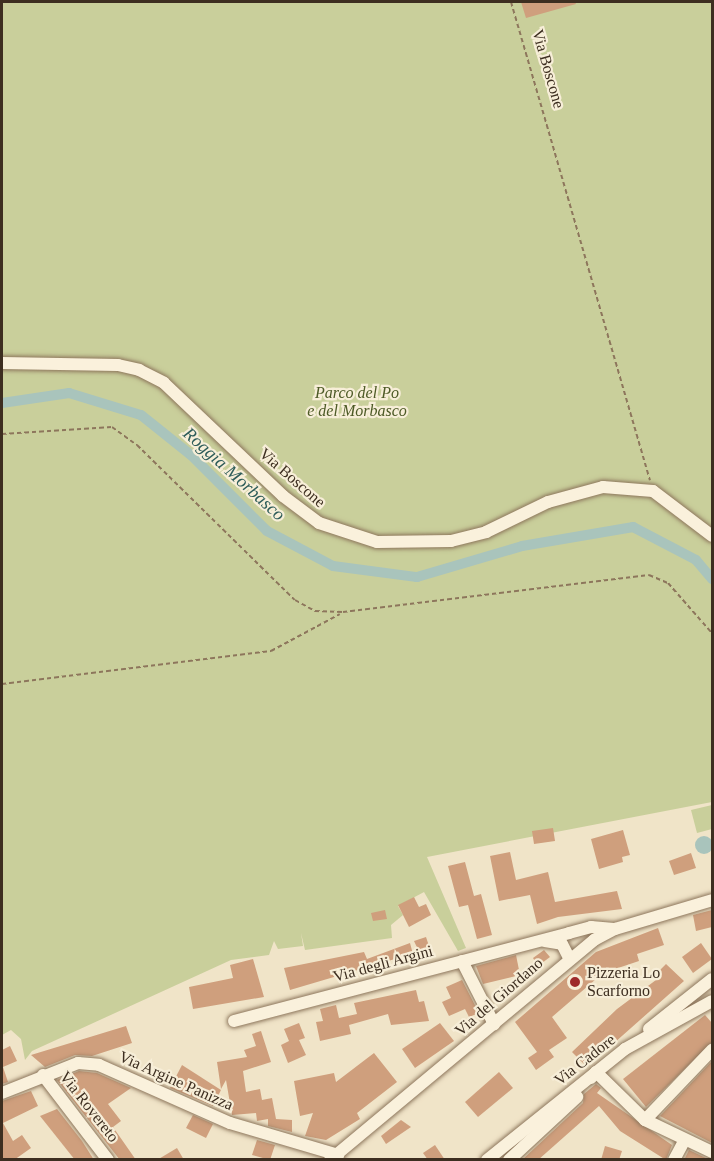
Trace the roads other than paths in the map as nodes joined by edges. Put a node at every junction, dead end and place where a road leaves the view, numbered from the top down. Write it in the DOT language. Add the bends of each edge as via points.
graph roads {
  1 [pos="2,363"];
  2 [pos="712,537"];
  3 [pos="712,900"];
  4 [pos="615,929"];
  5 [pos="541,941"];
  6 [pos="568,958"];
  7 [pos="462,961"];
  8 [pos="712,979"];
  9 [pos="707,1003"];
  10 [pos="712,1014"];
  11 [pos="234,1021"];
  12 [pos="494,1024"];
  13 [pos="625,1049"];
  14 [pos="712,1050"];
  15 [pos="596,1072"];
  16 [pos="43,1075"];
  17 [pos="2,1093"];
  18 [pos="645,1120"];
  19 [pos="684,1141"];
  20 [pos="712,1152"];
  21 [pos="334,1157"];
  22 [pos="108,1160"];
  23 [pos="487,1160"];
  24 [pos="509,1160"];
  25 [pos="674,1160"];
  1 -- 2 [label="street, Via Boscone" via="118,365 140,370 164,383 283,496 319,523 377,542 451,541 486,532 548,502 603,487 653,491"];
  3 -- 4 [label="street, Via del Giordano"];
  4 -- 5 [label="street, Via degli Argini" via="591,927"];
  4 -- 6 [label="street, Via del Giordano"];
  5 -- 6 [label="street" via="562,944"];
  5 -- 7 [label="street, Via degli Argini"];
  6 -- 12 [label="street, Via del Giordano"];
  7 -- 11 [label="street, Via degli Argini"];
  7 -- 12 [label="street"];
  8 -- 13 [label="street"];
  9 -- 10 [label="street"];
  9 -- 13 [label="street, Via Cadore"];
  12 -- 21 [label="street, Via del Giordano"];
  13 -- 15 [label="street, Via Cadore"];
  14 -- 18 [label="street"];
  15 -- 18 [label="street"];
  15 -- 23 [label="street, Via Cadore"];
  15 -- 24 [label="street" via="578,1096"];
  16 -- 17 [label="street, Via Argine Panizza"];
  16 -- 21 [label="street, Via Argine Panizza" via="78,1063 99,1065 230,1123"];
  16 -- 22 [label="street, Via Rovereto"];
  18 -- 19 [label="street"];
  19 -- 20 [label="street"];
  19 -- 25 [label="street"];
}
